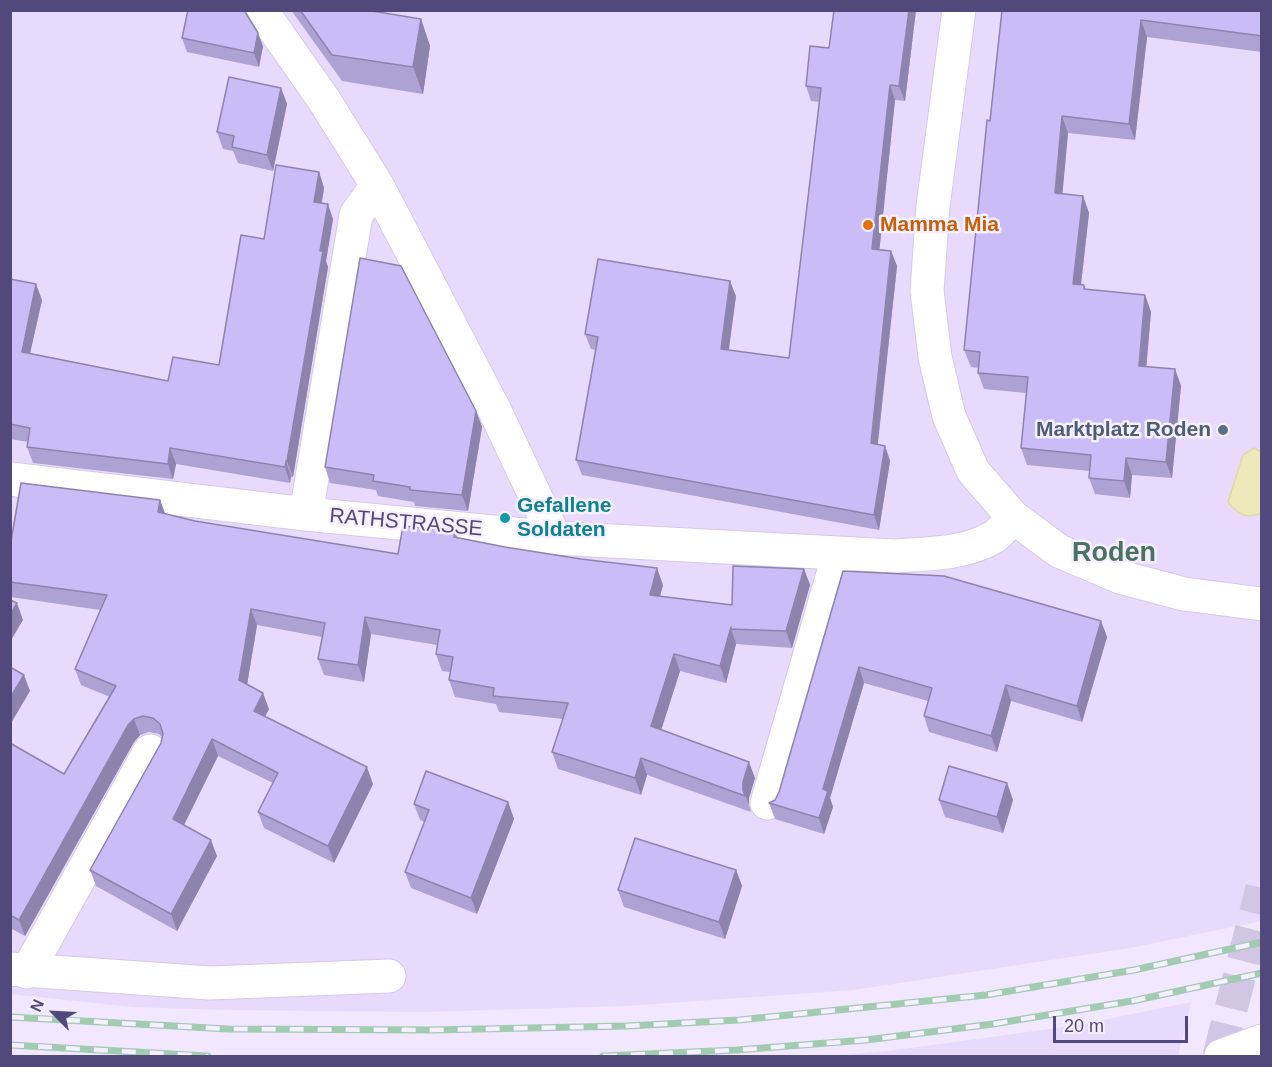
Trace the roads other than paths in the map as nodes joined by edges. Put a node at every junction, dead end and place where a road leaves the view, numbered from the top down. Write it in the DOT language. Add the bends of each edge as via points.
graph roads {
  1 [pos="261,10"];
  2 [pos="959,10"];
  3 [pos="378,185"];
  4 [pos="10,479"];
  5 [pos="306,514"];
  6 [pos="1012,517"];
  7 [pos="555,538"];
  8 [pos="839,553"];
  9 [pos="1262,604"];
  10 [pos="150,751"];
  11 [pos="767,803"];
  12 [pos="19,970"];
  13 [pos="389,976"];
  14 [pos="1262,1041"];
  15 [pos="1221,1056"];
  1 -- 3 [label="street"];
  2 -- 6 [label="street" via="933,206 927,291 935,357 949,416 973,471"];
  3 -- 5 [label="street" via="356,215"];
  3 -- 7 [label="street" via="495,411"];
  4 -- 5 [label="street, RATHSTRASSE"];
  5 -- 7 [label="street, RATHSTRASSE"];
  6 -- 8 [label="street, RATHSTRASSE" via="995,537 974,546 894,556"];
  6 -- 9 [label="street" via="1059,551 1120,577 1184,594"];
  7 -- 8 [label="street, RATHSTRASSE"];
  8 -- 11 [label="street"];
  10 -- 12 [label="street"];
  12 -- 13 [label="street" via="210,983"];
  14 -- 15 [label="street"];
}
